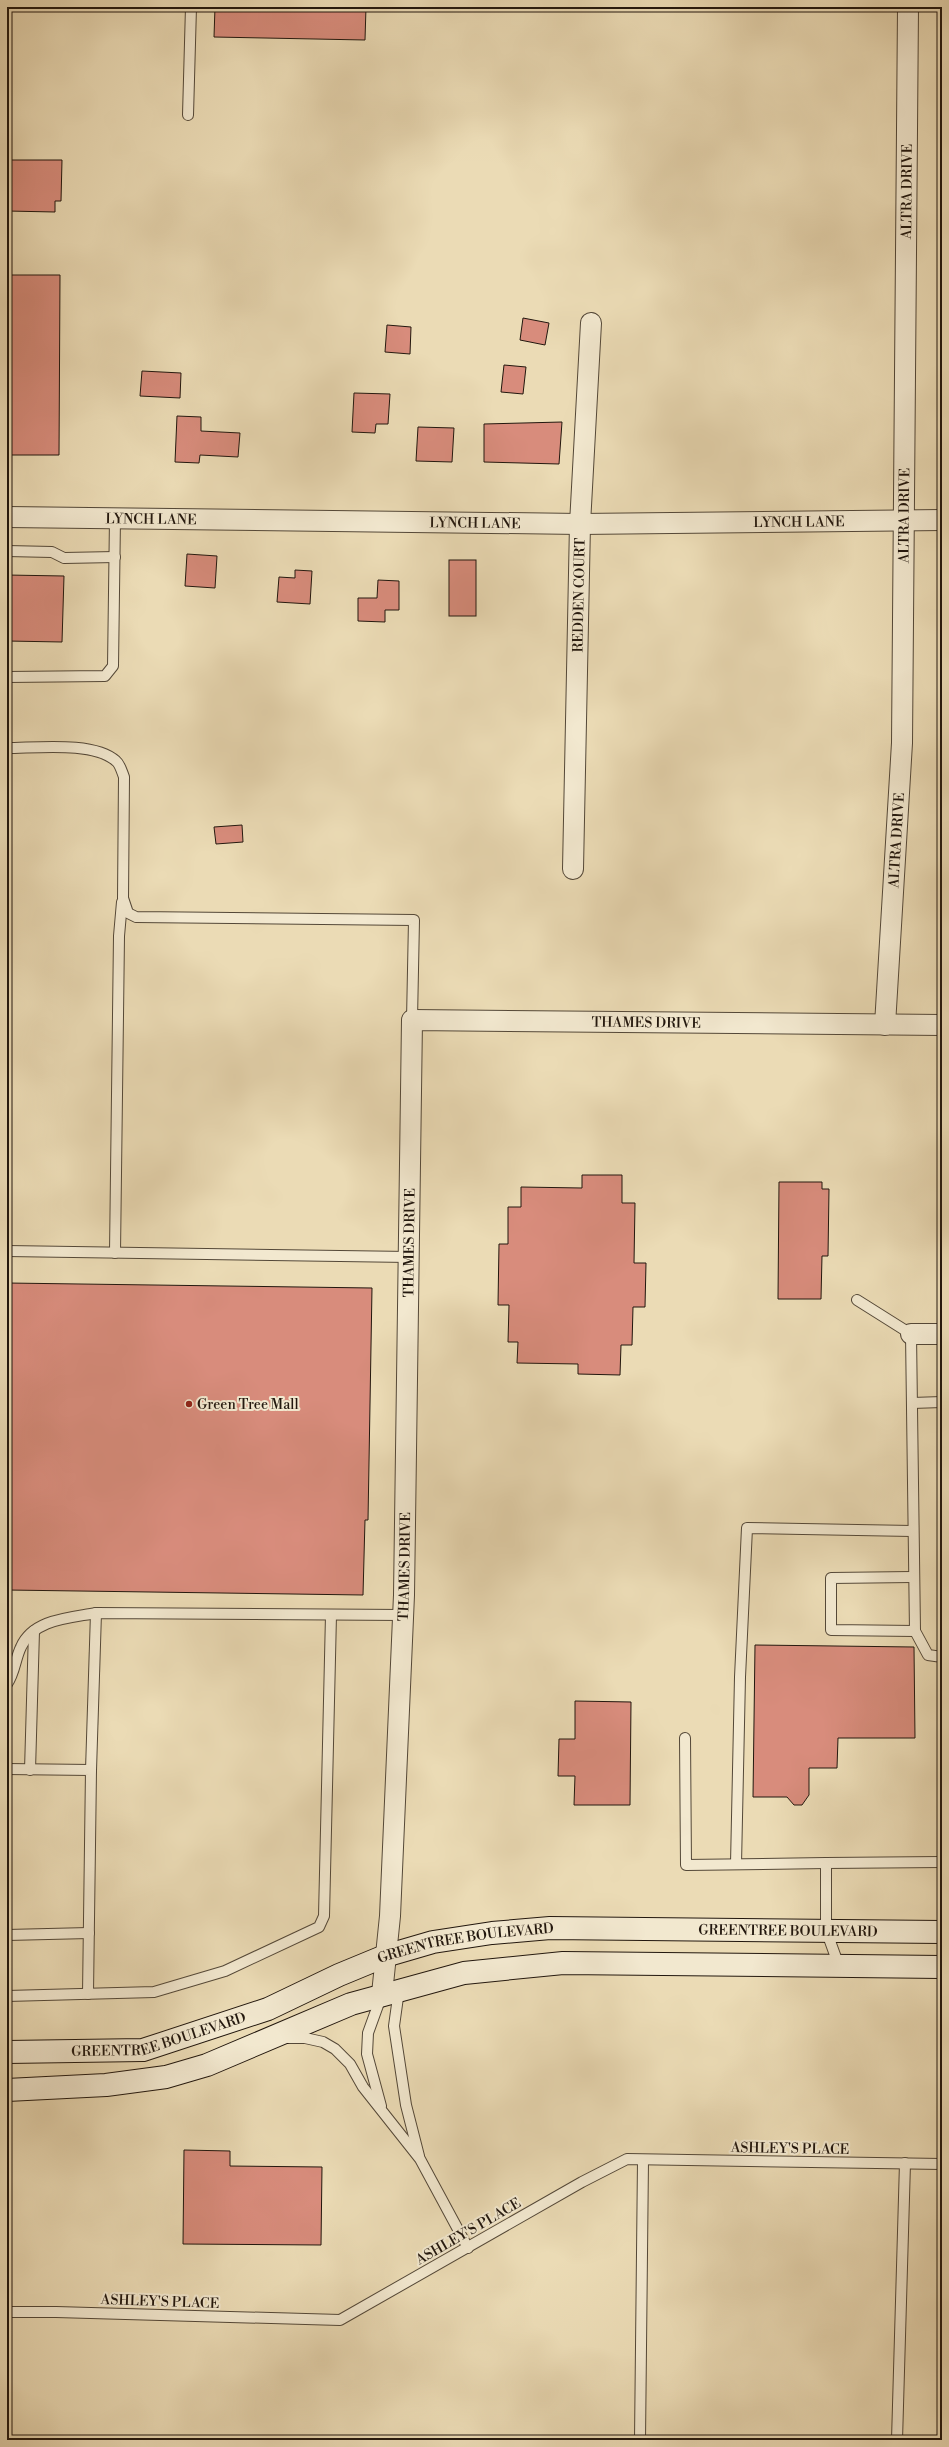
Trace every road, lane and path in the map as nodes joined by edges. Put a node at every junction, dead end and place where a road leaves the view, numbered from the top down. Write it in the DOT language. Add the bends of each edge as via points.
graph roads {
  1 [pos="191,7"];
  2 [pos="908,7"];
  3 [pos="188,115"];
  4 [pos="591,323"];
  5 [pos="7,517"];
  6 [pos="115,518"];
  7 [pos="904,520"];
  8 [pos="942,520"];
  9 [pos="580,524"];
  10 [pos="7,551"];
  11 [pos="115,556"];
  12 [pos="7,676"];
  13 [pos="7,748"];
  14 [pos="573,869"];
  15 [pos="123,898"];
  16 [pos="412,1020"];
  17 [pos="885,1025"];
  18 [pos="942,1025"];
  19 [pos="7,1251"];
  20 [pos="115,1253"];
  21 [pos="409,1257"];
  22 [pos="858,1300"];
  23 [pos="911,1334"];
  24 [pos="942,1334"];
  25 [pos="942,1402"];
  26 [pos="912,1403"];
  27 [pos="912,1531"];
  28 [pos="912,1578"];
  29 [pos="96,1613"];
  30 [pos="331,1615"];
  31 [pos="403,1615"];
  32 [pos="34,1631"];
  33 [pos="914,1631"];
  34 [pos="942,1657"];
  35 [pos="7,1684"];
  36 [pos="685,1738"];
  37 [pos="7,1770"];
  38 [pos="30,1770"];
  39 [pos="91,1770"];
  40 [pos="942,1862"];
  41 [pos="826,1863"];
  42 [pos="736,1864"];
  43 [pos="826,1930"];
  44 [pos="942,1932"];
  45 [pos="89,1933"];
  46 [pos="7,1935"];
  47 [pos="385,1956"];
  48 [pos="840,1966"];
  49 [pos="942,1967"];
  50 [pos="391,1992"];
  51 [pos="88,1994"];
  52 [pos="7,1996"];
  53 [pos="271,2038"];
  54 [pos="7,2052"];
  55 [pos="7,2090"];
  56 [pos="382,2110"];
  57 [pos="420,2159"];
  58 [pos="643,2160"];
  59 [pos="905,2163"];
  60 [pos="942,2164"];
  61 [pos="468,2248"];
  62 [pos="7,2312"];
  63 [pos="640,2440"];
  64 [pos="898,2440"];
  1 -- 3 [label="lane"];
  2 -- 7 [label="street, ALTRA DRIVE"];
  4 -- 9 [label="street, REDDEN COURT"];
  5 -- 6 [label="street, LYNCH LANE"];
  6 -- 9 [label="street, LYNCH LANE"];
  6 -- 11 [label="lane"];
  7 -- 8 [label="street, LYNCH LANE"];
  7 -- 9 [label="street, LYNCH LANE"];
  7 -- 17 [label="street, ALTRA DRIVE" via="902,742"];
  9 -- 14 [label="street, REDDEN COURT"];
  10 -- 11 [label="lane" via="52,552 64,558"];
  11 -- 12 [label="lane" via="114,666 105,676"];
  13 -- 15 [label="lane" via="91,749 105,753 118,762 124,777"];
  15 -- 16 [label="lane" via="128,913 136,917 414,920"];
  15 -- 20 [label="lane" via="119,936"];
  16 -- 17 [label="street, THAMES DRIVE"];
  16 -- 21 [label="street, THAMES DRIVE"];
  17 -- 18 [label="street, THAMES DRIVE"];
  19 -- 20 [label="lane"];
  20 -- 21 [label="lane"];
  21 -- 31 [label="street, THAMES DRIVE"];
  22 -- 23 [label="lane"];
  23 -- 24 [label="street"];
  23 -- 26 [label="lane"];
  25 -- 26 [label="lane"];
  26 -- 27 [label="lane"];
  27 -- 28 [label="lane"];
  27 -- 42 [label="lane" via="747,1528 740,1677"];
  28 -- 33 [label="lane"];
  28 -- 33 [label="lane" via="831,1578 831,1630"];
  29 -- 30 [label="lane"];
  29 -- 32 [label="lane" via="51,1621"];
  29 -- 39 [label="lane"];
  30 -- 31 [label="lane"];
  30 -- 51 [label="lane" via="324,1916 319,1927 225,1971 161,1990"];
  31 -- 47 [label="street, THAMES DRIVE" via="390,1916"];
  32 -- 35 [label="lane" via="20,1647 16,1667"];
  32 -- 38 [label="lane"];
  33 -- 34 [label="lane" via="928,1655"];
  36 -- 42 [label="lane" via="686,1865"];
  37 -- 38 [label="lane"];
  38 -- 39 [label="lane"];
  39 -- 45 [label="lane"];
  40 -- 41 [label="lane"];
  41 -- 42 [label="lane"];
  41 -- 43 [label="lane"];
  43 -- 44 [label="main road, GREENTREE BOULEVARD"];
  43 -- 47 [label="main road, GREENTREE BOULEVARD" via="550,1928 433,1942"];
  43 -- 48 [label="lane"];
  45 -- 46 [label="lane"];
  45 -- 51 [label="lane"];
  47 -- 50 [label="street, THAMES DRIVE"];
  47 -- 54 [label="main road, GREENTREE BOULEVARD" via="268,2009 142,2050"];
  48 -- 49 [label="main road, GREENTREE BOULEVARD"];
  48 -- 50 [label="main road, GREENTREE BOULEVARD" via="563,1963 464,1973"];
  50 -- 53 [label="main road, GREENTREE BOULEVARD" via="351,2004"];
  50 -- 56 [label="lane" via="368,2033 367,2054"];
  50 -- 57 [label="lane" via="406,2105"];
  51 -- 52 [label="lane"];
  53 -- 55 [label="main road, GREENTREE BOULEVARD" via="207,2065 166,2077 106,2085"];
  53 -- 56 [label="lane" via="305,2038 323,2042 336,2049 350,2064 363,2087"];
  56 -- 57 [label="lane"];
  57 -- 61 [label="lane"];
  58 -- 59 [label="lane, ASHLEY'S PLACE"];
  58 -- 61 [label="lane, ASHLEY'S PLACE" via="627,2159"];
  58 -- 63 [label="lane"];
  59 -- 60 [label="lane, ASHLEY'S PLACE"];
  59 -- 64 [label="lane"];
  61 -- 62 [label="lane, ASHLEY'S PLACE" via="340,2320"];
}
